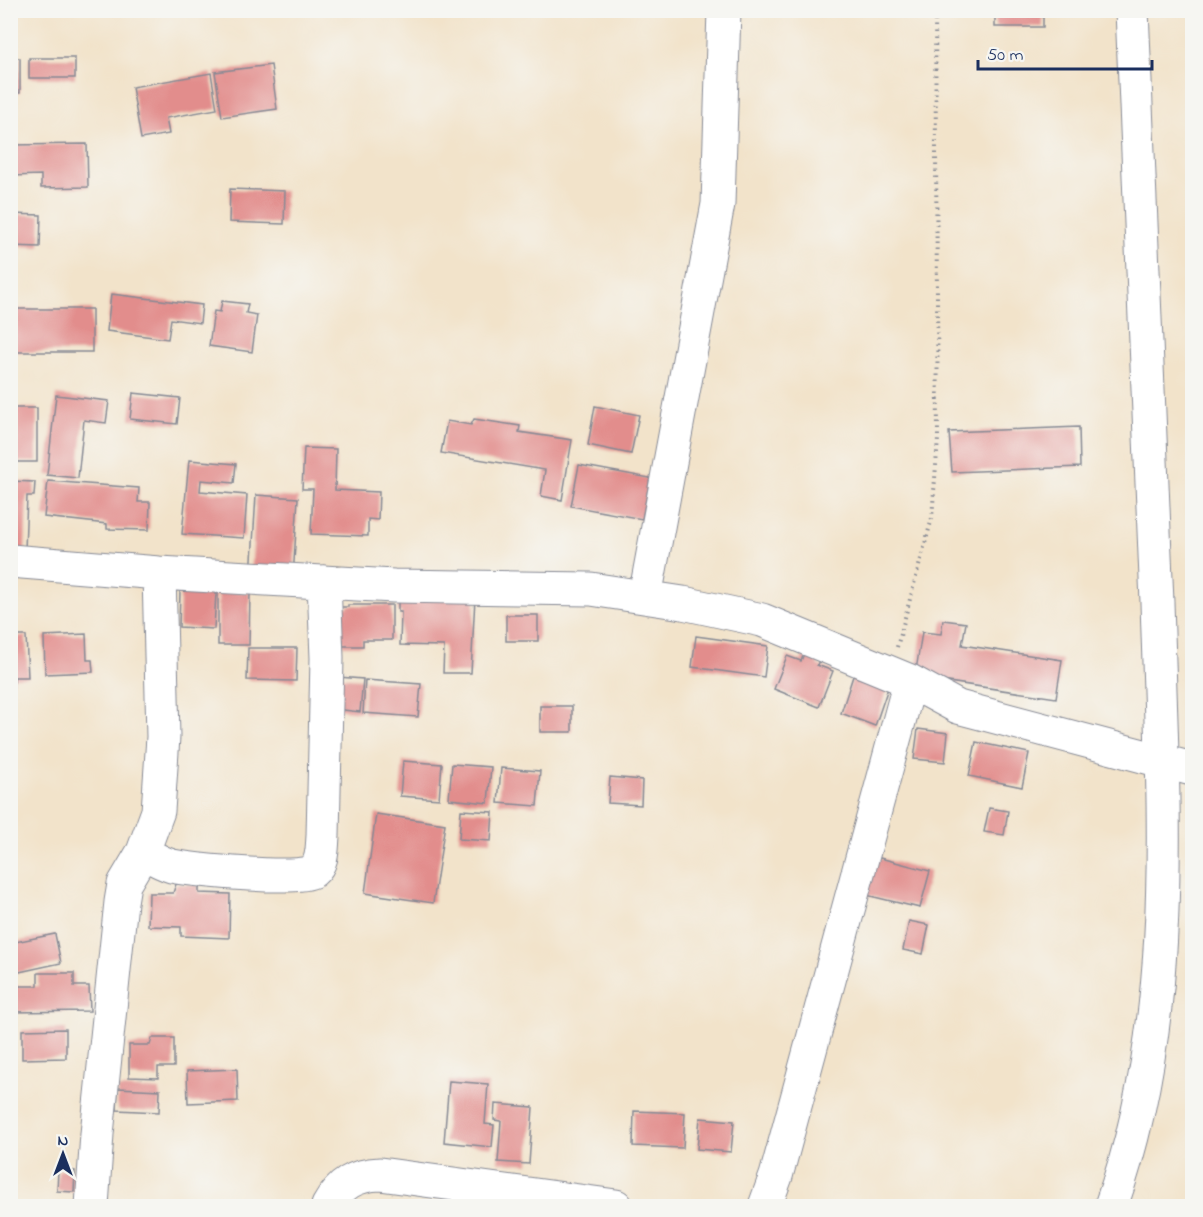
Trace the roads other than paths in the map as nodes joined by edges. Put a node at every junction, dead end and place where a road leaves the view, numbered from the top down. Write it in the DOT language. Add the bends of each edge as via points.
graph roads {
  1 [pos="724,10"];
  2 [pos="1132,10"];
  3 [pos="10,561"];
  4 [pos="159,573"];
  5 [pos="324,582"];
  6 [pos="645,597"];
  7 [pos="910,681"];
  8 [pos="1177,765"];
  9 [pos="143,852"];
  10 [pos="92,1206"];
  11 [pos="328,1206"];
  12 [pos="616,1206"];
  13 [pos="765,1206"];
  14 [pos="1111,1206"];
  1 -- 6 [label="street" via="718,204"];
  2 -- 8 [label="street"];
  3 -- 4 [label="street"];
  4 -- 5 [label="street"];
  4 -- 9 [label="street" via="161,780 158,811"];
  5 -- 6 [label="street" via="591,590"];
  5 -- 9 [label="street" via="327,658 323,836 321,858 315,870 304,876 280,876 172,866"];
  6 -- 7 [label="street" via="762,620"];
  7 -- 8 [label="street" via="958,706"];
  7 -- 13 [label="street"];
  8 -- 14 [label="street" via="1150,1056 1137,1121"];
  9 -- 10 [label="street" via="130,870 121,902"];
  11 -- 12 [label="street" via="347,1183 362,1175 380,1174"];
}
